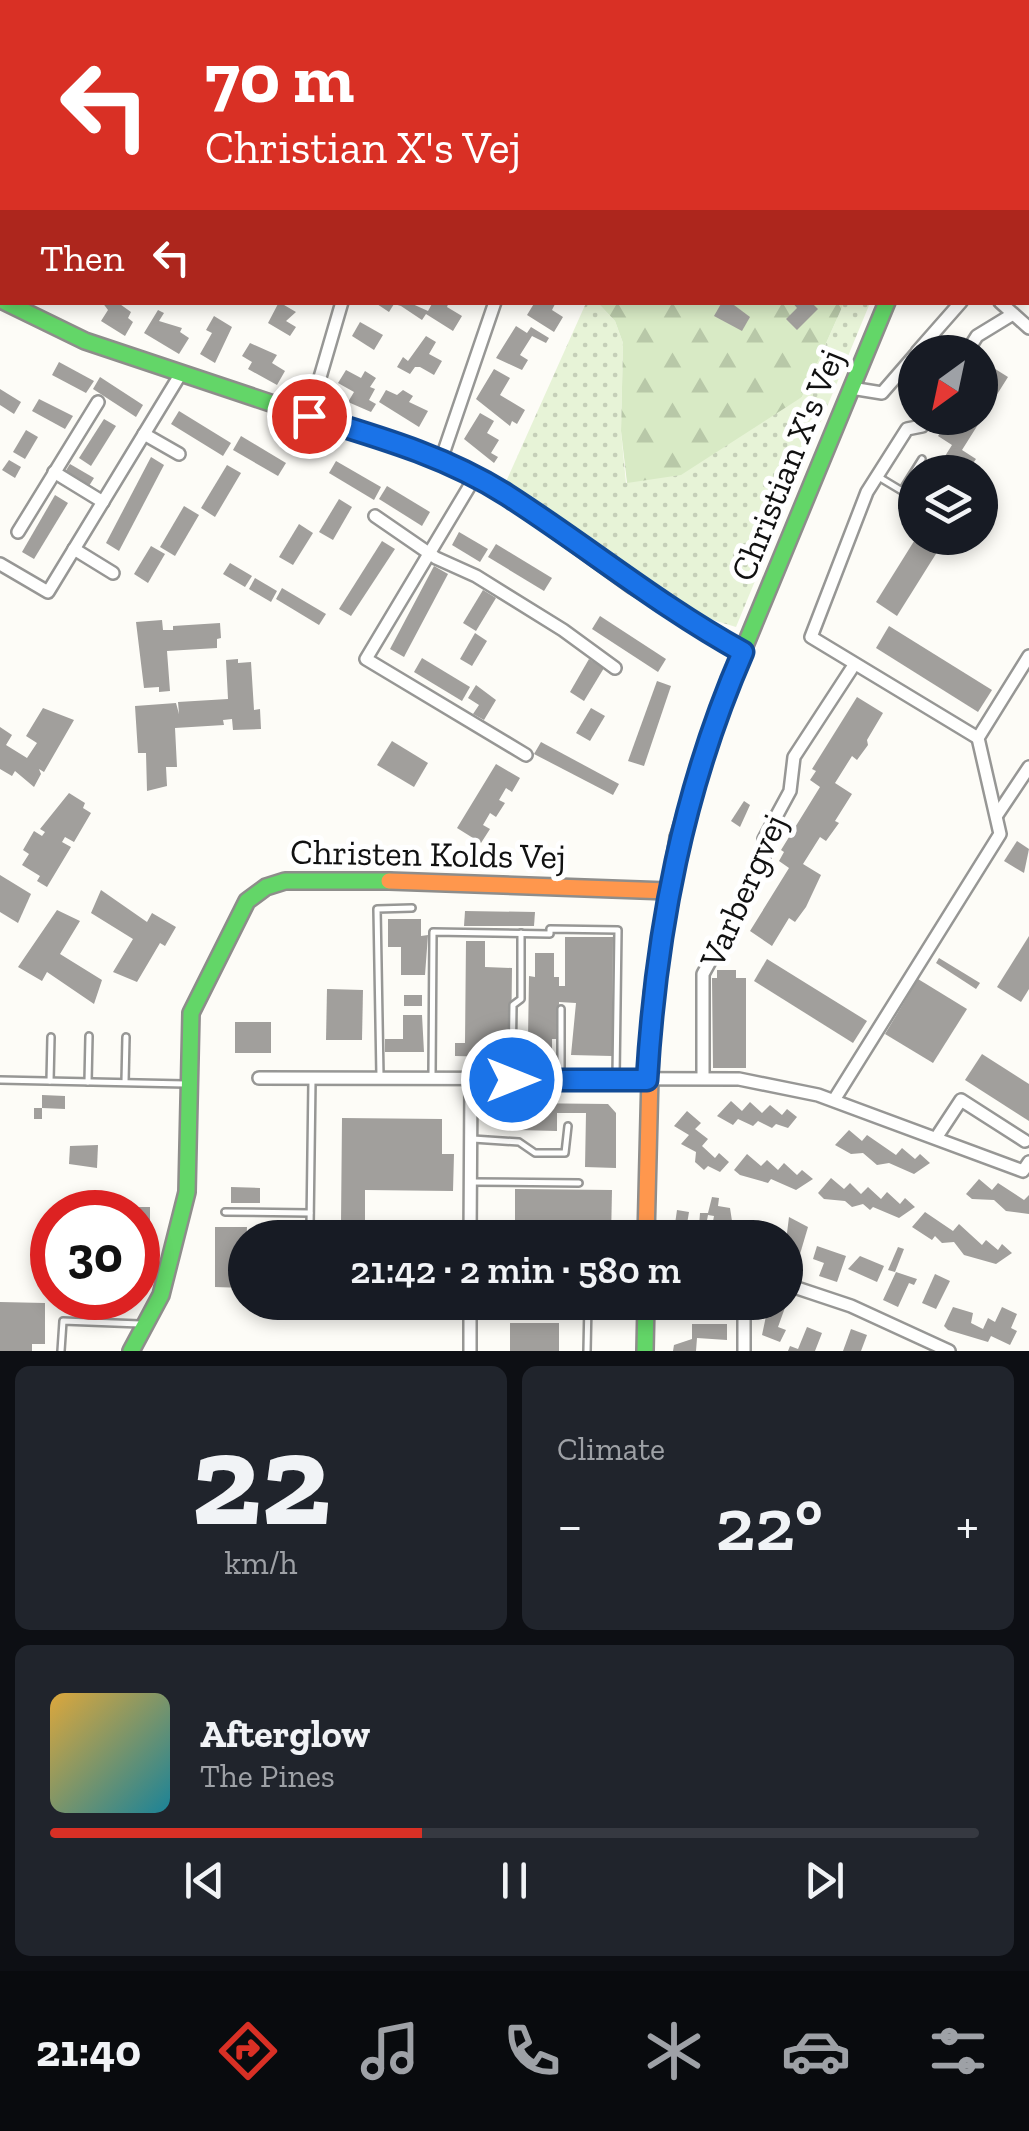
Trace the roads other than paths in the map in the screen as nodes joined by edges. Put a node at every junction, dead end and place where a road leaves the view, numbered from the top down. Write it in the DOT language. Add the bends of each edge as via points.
graph roads {
  1 [pos="10,305"];
  2 [pos="341,305"];
  3 [pos="494,305"];
  4 [pos="886,305"];
  5 [pos="958,305"];
  6 [pos="1003,305"];
  7 [pos="1012,314"];
  8 [pos="1029,328"];
  9 [pos="932,335"];
  10 [pos="980,335"];
  11 [pos="180,375"];
  12 [pos="898,375"];
  13 [pos="852,388"];
  14 [pos="98,402"];
  15 [pos="309,416"];
  16 [pos="144,434"];
  17 [pos="903,435"];
  18 [pos="179,454"];
  19 [pos="441,460"];
  20 [pos="54,472"];
  21 [pos="877,475"];
  22 [pos="475,478"];
  23 [pos="898,488"];
  24 [pos="103,502"];
  25 [pos="375,516"];
  26 [pos="18,532"];
  27 [pos="74,550"];
  28 [pos="430,550"];
  29 [pos="0,564"];
  30 [pos="112,572"];
  31 [pos="743,652"];
  32 [pos="1028,660"];
  33 [pos="854,666"];
  34 [pos="614,668"];
  35 [pos="978,738"];
  36 [pos="526,755"];
  37 [pos="1029,767"];
  38 [pos="996,815"];
  39 [pos="668,891"];
  40 [pos="412,908"];
  41 [pos="521,934"];
  42 [pos="562,1009"];
  43 [pos="51,1036"];
  44 [pos="89,1036"];
  45 [pos="126,1038"];
  46 [pos="259,1078"];
  47 [pos="703,1078"];
  48 [pos="312,1079"];
  49 [pos="0,1080"];
  50 [pos="380,1080"];
  51 [pos="432,1080"];
  52 [pos="470,1080"];
  53 [pos="512,1080"];
  54 [pos="561,1080"];
  55 [pos="616,1080"];
  56 [pos="647,1080"];
  57 [pos="50,1081"];
  58 [pos="88,1082"];
  59 [pos="125,1082"];
  60 [pos="188,1084"];
  61 [pos="834,1100"];
  62 [pos="568,1126"];
  63 [pos="470,1138"];
  64 [pos="936,1138"];
  65 [pos="1025,1141"];
  66 [pos="1029,1162"];
  67 [pos="470,1182"];
  68 [pos="579,1183"];
  69 [pos="225,1212"];
  70 [pos="310,1213"];
  71 [pos="310,1220"];
  72 [pos="470,1220"];
  73 [pos="646,1220"];
  74 [pos="803,1290"];
  75 [pos="470,1320"];
  76 [pos="588,1320"];
  77 [pos="646,1320"];
  78 [pos="744,1320"];
  79 [pos="146,1325"];
  80 [pos="61,1351"];
  81 [pos="131,1351"];
  82 [pos="470,1351"];
  83 [pos="587,1351"];
  84 [pos="645,1351"];
  85 [pos="744,1351"];
  86 [pos="949,1351"];
  1 -- 11 [label="street"];
  2 -- 15 [label="street"];
  3 -- 19 [label="street"];
  4 -- 13 [label="street, Christian X's Vej"];
  5 -- 9 [label="street"];
  6 -- 7 [label="street"];
  7 -- 8 [label="street"];
  7 -- 10 [label="street"];
  11 -- 15 [label="street"];
  11 -- 16 [label="street"];
  12 -- 13 [label="street" via="882,393"];
  13 -- 31 [label="street, Christian X's Vej"];
  14 -- 20 [label="street"];
  15 -- 19 [label="street"];
  16 -- 18 [label="street"];
  16 -- 24 [label="street"];
  17 -- 21 [label="street"];
  19 -- 22 [label="street"];
  20 -- 24 [label="street"];
  20 -- 26 [label="street"];
  21 -- 23 [label="lane"];
  21 -- 33 [label="street" via="812,637"];
  22 -- 28 [label="street"];
  22 -- 31 [label="street"];
  24 -- 27 [label="street"];
  25 -- 28 [label="street"];
  27 -- 29 [label="street" via="48,592"];
  27 -- 30 [label="street"];
  28 -- 34 [label="street"];
  28 -- 36 [label="street" via="366,660"];
  31 -- 39 [label="street, Christian X's Vej" via="696,778"];
  32 -- 35 [label="street"];
  33 -- 35 [label="street"];
  33 -- 47 [label="street, Varbergvej" via="794,757 790,791 764,838 764,864 703,974"];
  35 -- 38 [label="street"];
  37 -- 38 [label="street"];
  38 -- 61 [label="street" via="1000,834"];
  39 -- 56 [label="street, Christian X's Vej"];
  39 -- 60 [label="street, Christen Kolds Vej" via="271,882 247,901 191,1013"];
  40 -- 50 [label="lane" via="377,909"];
  41 -- 51 [label="lane" via="434,932"];
  41 -- 53 [label="lane"];
  41 -- 55 [label="lane" via="618,930"];
  42 -- 54 [label="lane"];
  43 -- 57 [label="lane"];
  44 -- 58 [label="lane"];
  45 -- 59 [label="lane"];
  46 -- 48 [label="street"];
  47 -- 56 [label="street"];
  47 -- 61 [label="street" via="785,1086"];
  48 -- 50 [label="street"];
  48 -- 70 [label="lane"];
  49 -- 57 [label="lane"];
  50 -- 51 [label="street"];
  51 -- 52 [label="street"];
  52 -- 53 [label="street"];
  52 -- 63 [label="street"];
  53 -- 54 [label="street"];
  54 -- 55 [label="street"];
  55 -- 56 [label="street"];
  56 -- 73 [label="street, Christian X's Vej"];
  57 -- 58 [label="lane"];
  58 -- 59 [label="lane"];
  59 -- 60 [label="lane"];
  60 -- 79 [label="street, Christen Kolds Vej" via="187,1192 177,1244"];
  61 -- 64 [label="street"];
  62 -- 63 [label="lane" via="565,1153"];
  63 -- 67 [label="street"];
  64 -- 65 [label="street" via="961,1100"];
  64 -- 66 [label="street" via="1023,1171"];
  67 -- 68 [label="lane"];
  67 -- 72 [label="street"];
  69 -- 70 [label="lane"];
  70 -- 71 [label="lane"];
  74 -- 86 [label="street"];
  75 -- 82 [label="street"];
  76 -- 83 [label="lane"];
  77 -- 84 [label="street"];
  78 -- 85 [label="street"];
  79 -- 80 [label="lane" via="63,1321"];
  79 -- 81 [label="street, Christen Kolds Vej"];
}
